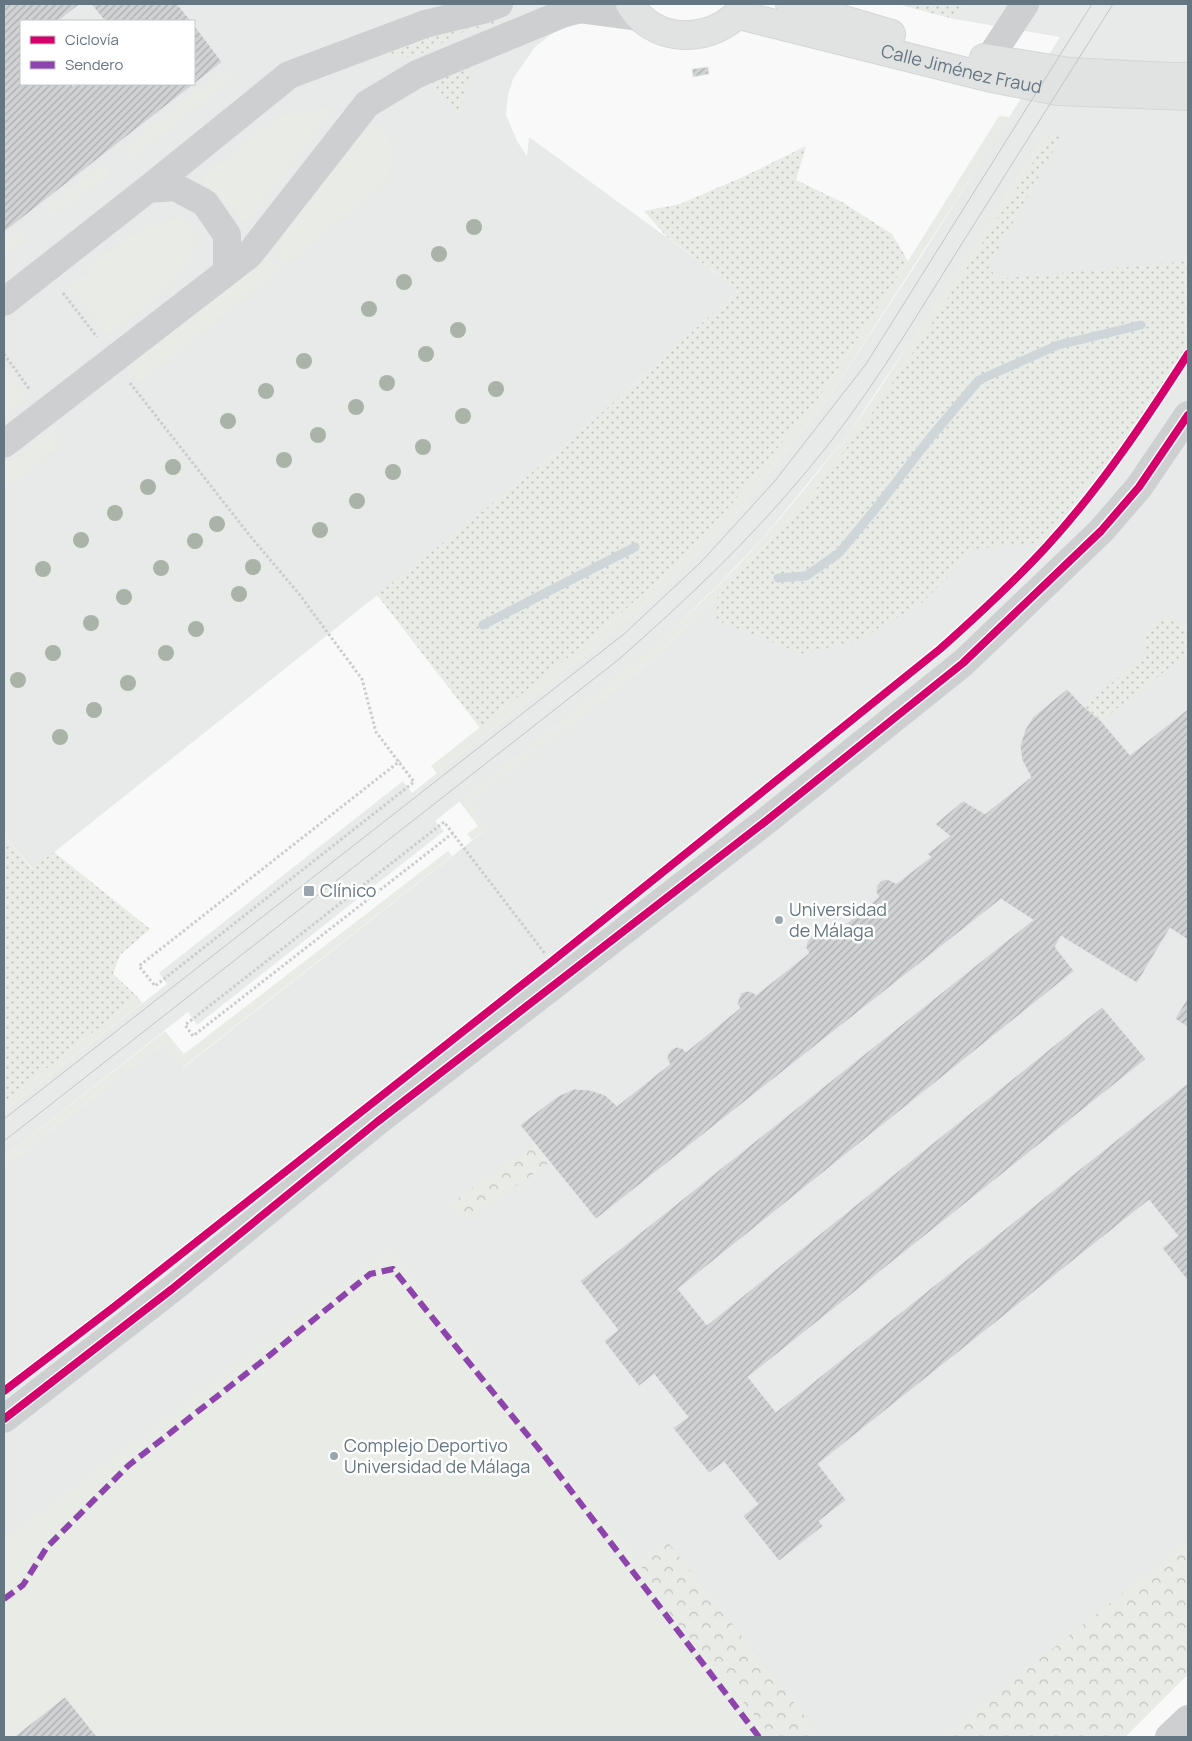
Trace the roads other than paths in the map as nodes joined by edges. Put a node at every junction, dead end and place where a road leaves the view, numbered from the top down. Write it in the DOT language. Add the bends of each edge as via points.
graph roads {
  1 [pos="499,4"];
  2 [pos="790,4"];
  3 [pos="1025,4"];
  4 [pos="742,9"];
  5 [pos="635,10"];
  6 [pos="989,59"];
  7 [pos="1188,77"];
  8 [pos="1188,96"];
  9 [pos="148,189"];
  10 [pos="227,272"];
  11 [pos="4,302"];
  12 [pos="1188,415"];
  13 [pos="4,444"];
  14 [pos="4,1419"];
  15 [pos="1188,1719"];
  16 [pos="1169,1737"];
  1 -- 9 [label="street" via="425,24 289,75"];
  2 -- 6 [label="main road, Calle Jiménez Fraud"];
  3 -- 6 [label="street"];
  4 -- 5 [label="main road" via="729,23 708,33 680,35 660,30"];
  4 -- 8 [label="main road, Calle Jiménez Fraud" via="987,77 1056,91"];
  5 -- 10 [label="street" via="580,9 562,14 417,74 367,104 249,255"];
  6 -- 7 [label="main road, Calle Jiménez Fraud" via="1070,72"];
  9 -- 10 [label="street" via="175,187 205,203 226,235"];
  9 -- 11 [label="street"];
  10 -- 13 [label="street"];
  12 -- 14 [label="street" via="1139,487 1101,530 963,662 766,821 377,1122 172,1289"];
  15 -- 16 [label="street"];
}
